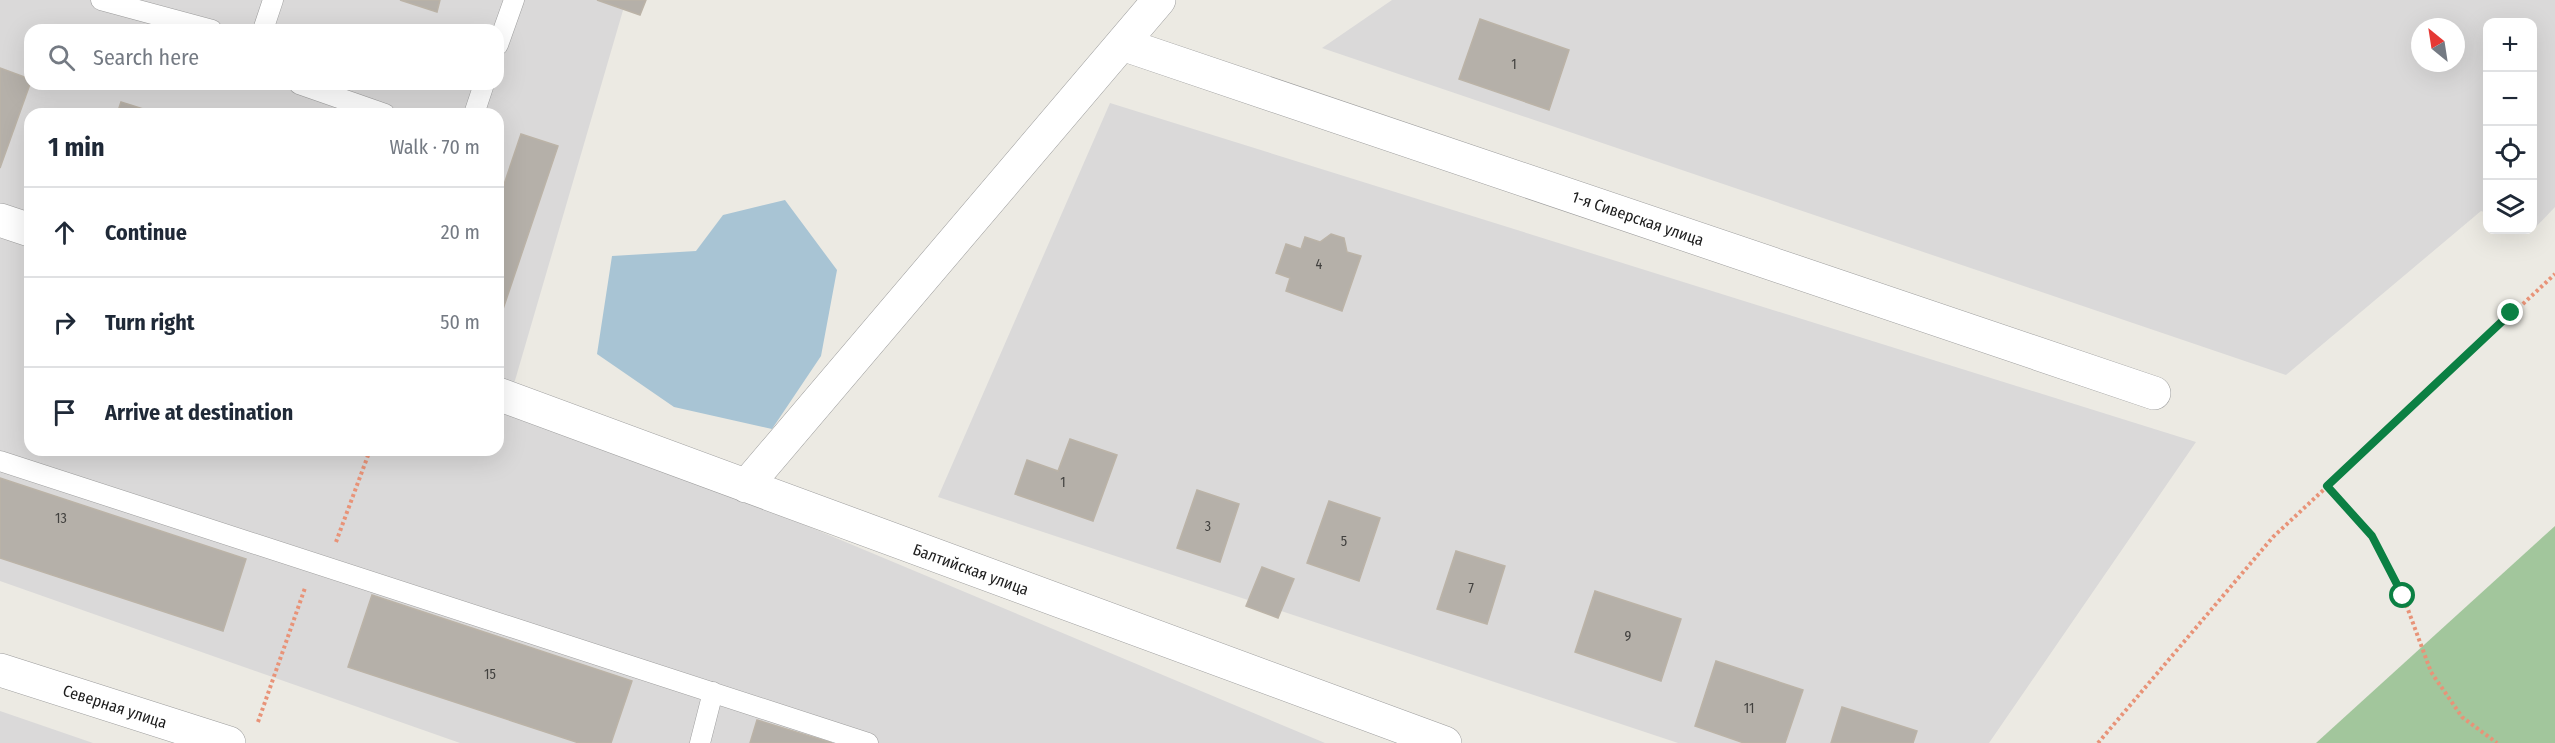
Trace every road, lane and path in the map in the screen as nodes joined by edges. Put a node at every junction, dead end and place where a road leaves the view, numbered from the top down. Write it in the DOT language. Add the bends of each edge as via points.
graph roads {
  1 [pos="101,0"];
  2 [pos="273,0"];
  3 [pos="514,0"];
  4 [pos="1159,0"];
  5 [pos="190,24"];
  6 [pos="264,24"];
  7 [pos="504,28"];
  8 [pos="1122,44"];
  9 [pos="316,90"];
  10 [pos="482,90"];
  11 [pos="368,108"];
  12 [pos="476,108"];
  13 [pos="0,220"];
  14 [pos="24,228"];
  15 [pos="2555,274"];
  16 [pos="2154,393"];
  17 [pos="504,396"];
  18 [pos="367,456"];
  19 [pos="0,461"];
  20 [pos="746,486"];
  21 [pos="2327,486"];
  22 [pos="320,565"];
  23 [pos="0,670"];
  24 [pos="713,692"];
  25 [pos="242,737"];
  26 [pos="700,743"];
  27 [pos="868,743"];
  28 [pos="1445,743"];
  29 [pos="2098,743"];
  30 [pos="2497,743"];
  1 -- 5 [label="lane"];
  2 -- 6 [label="lane"];
  3 -- 7 [label="lane"];
  4 -- 8 [label="street"];
  8 -- 16 [label="street, 1-я Сиверская улица"];
  8 -- 20 [label="street"];
  9 -- 11 [label="lane"];
  10 -- 12 [label="lane"];
  13 -- 14 [label="street"];
  15 -- 21 [label="path"];
  17 -- 20 [label="street, Балтийская улица"];
  18 -- 22 [label="path"];
  19 -- 22 [label="lane"];
  20 -- 28 [label="street, Балтийская улица"];
  21 -- 29 [label="path" via="2273,537"];
  21 -- 30 [label="path" via="2372,536 2403,596 2431,672 2462,717"];
  22 -- 24 [label="lane"];
  22 -- 25 [label="path"];
  23 -- 25 [label="street, Северная улица"];
  24 -- 26 [label="lane"];
  24 -- 27 [label="lane"];
}
